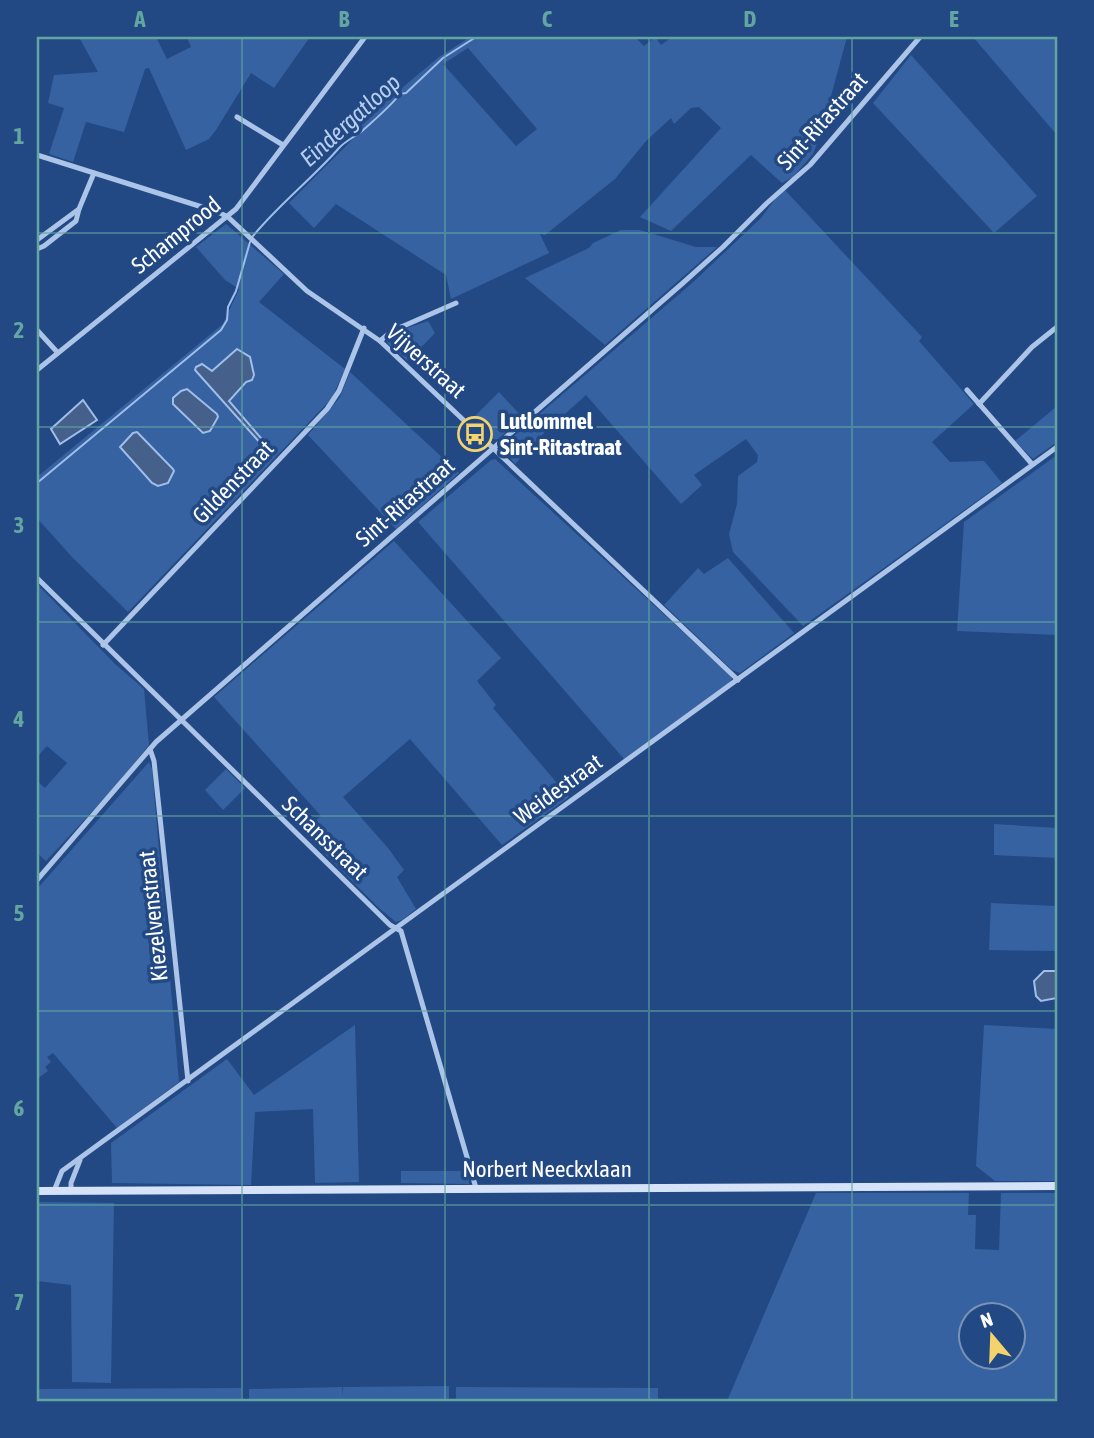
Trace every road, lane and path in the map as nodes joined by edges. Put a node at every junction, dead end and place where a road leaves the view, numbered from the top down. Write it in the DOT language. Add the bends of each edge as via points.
graph roads {
  1 [pos="365,37"];
  2 [pos="920,37"];
  3 [pos="237,117"];
  4 [pos="283,145"];
  5 [pos="37,155"];
  6 [pos="94,173"];
  7 [pos="79,209"];
  8 [pos="228,217"];
  9 [pos="37,240"];
  10 [pos="37,249"];
  11 [pos="456,303"];
  12 [pos="1057,327"];
  13 [pos="364,328"];
  14 [pos="37,330"];
  15 [pos="380,341"];
  16 [pos="58,353"];
  17 [pos="37,370"];
  18 [pos="967,390"];
  19 [pos="979,404"];
  20 [pos="494,447"];
  21 [pos="1057,447"];
  22 [pos="1032,464"];
  23 [pos="37,578"];
  24 [pos="103,645"];
  25 [pos="738,680"];
  26 [pos="181,721"];
  27 [pos="150,749"];
  28 [pos="37,880"];
  29 [pos="396,929"];
  30 [pos="188,1081"];
  31 [pos="80,1160"];
  32 [pos="1057,1186"];
  33 [pos="476,1188"];
  34 [pos="37,1191"];
  35 [pos="54,1191"];
  36 [pos="71,1191"];
  1 -- 4 [label="street, Schamprood"];
  2 -- 20 [label="street, Sint-Ritastraat" via="802,173"];
  3 -- 4 [label="street"];
  4 -- 8 [label="street, Schamprood"];
  5 -- 6 [label="street, Vijverstraat"];
  6 -- 7 [label="street"];
  6 -- 8 [label="street, Vijverstraat"];
  7 -- 9 [label="street"];
  7 -- 10 [label="street" via="76,221"];
  8 -- 13 [label="street, Vijverstraat" via="312,295"];
  8 -- 16 [label="street, Schamprood"];
  11 -- 15 [label="street"];
  12 -- 19 [label="street"];
  13 -- 15 [label="street, Vijverstraat"];
  13 -- 24 [label="street, Gildenstraat" via="327,409"];
  14 -- 16 [label="street"];
  15 -- 20 [label="street, Vijverstraat"];
  16 -- 17 [label="street, Schamprood"];
  18 -- 19 [label="street"];
  19 -- 22 [label="street"];
  20 -- 25 [label="street, Vijverstraat"];
  20 -- 26 [label="street, Sint-Ritastraat"];
  21 -- 22 [label="street, Weidestraat"];
  22 -- 25 [label="street, Weidestraat"];
  23 -- 24 [label="street, Schansstraat"];
  24 -- 26 [label="street, Schansstraat"];
  25 -- 29 [label="street, Weidestraat"];
  26 -- 27 [label="street, Sint-Ritastraat"];
  26 -- 29 [label="street, Schansstraat"];
  27 -- 28 [label="street, Sint-Ritastraat"];
  27 -- 30 [label="street, Kiezelvenstraat"];
  29 -- 30 [label="street, Weidestraat"];
  29 -- 33 [label="street, Schansstraat" via="403,937"];
  30 -- 31 [label="street, Weidestraat"];
  31 -- 35 [label="street, Weidestraat" via="62,1171"];
  31 -- 36 [label="street"];
  32 -- 33 [label="main road, Norbert Neeckxlaan"];
  33 -- 36 [label="main road, Norbert Neeckxlaan"];
  34 -- 35 [label="main road, Norbert Neeckxlaan"];
  35 -- 36 [label="main road, Norbert Neeckxlaan"];
}
